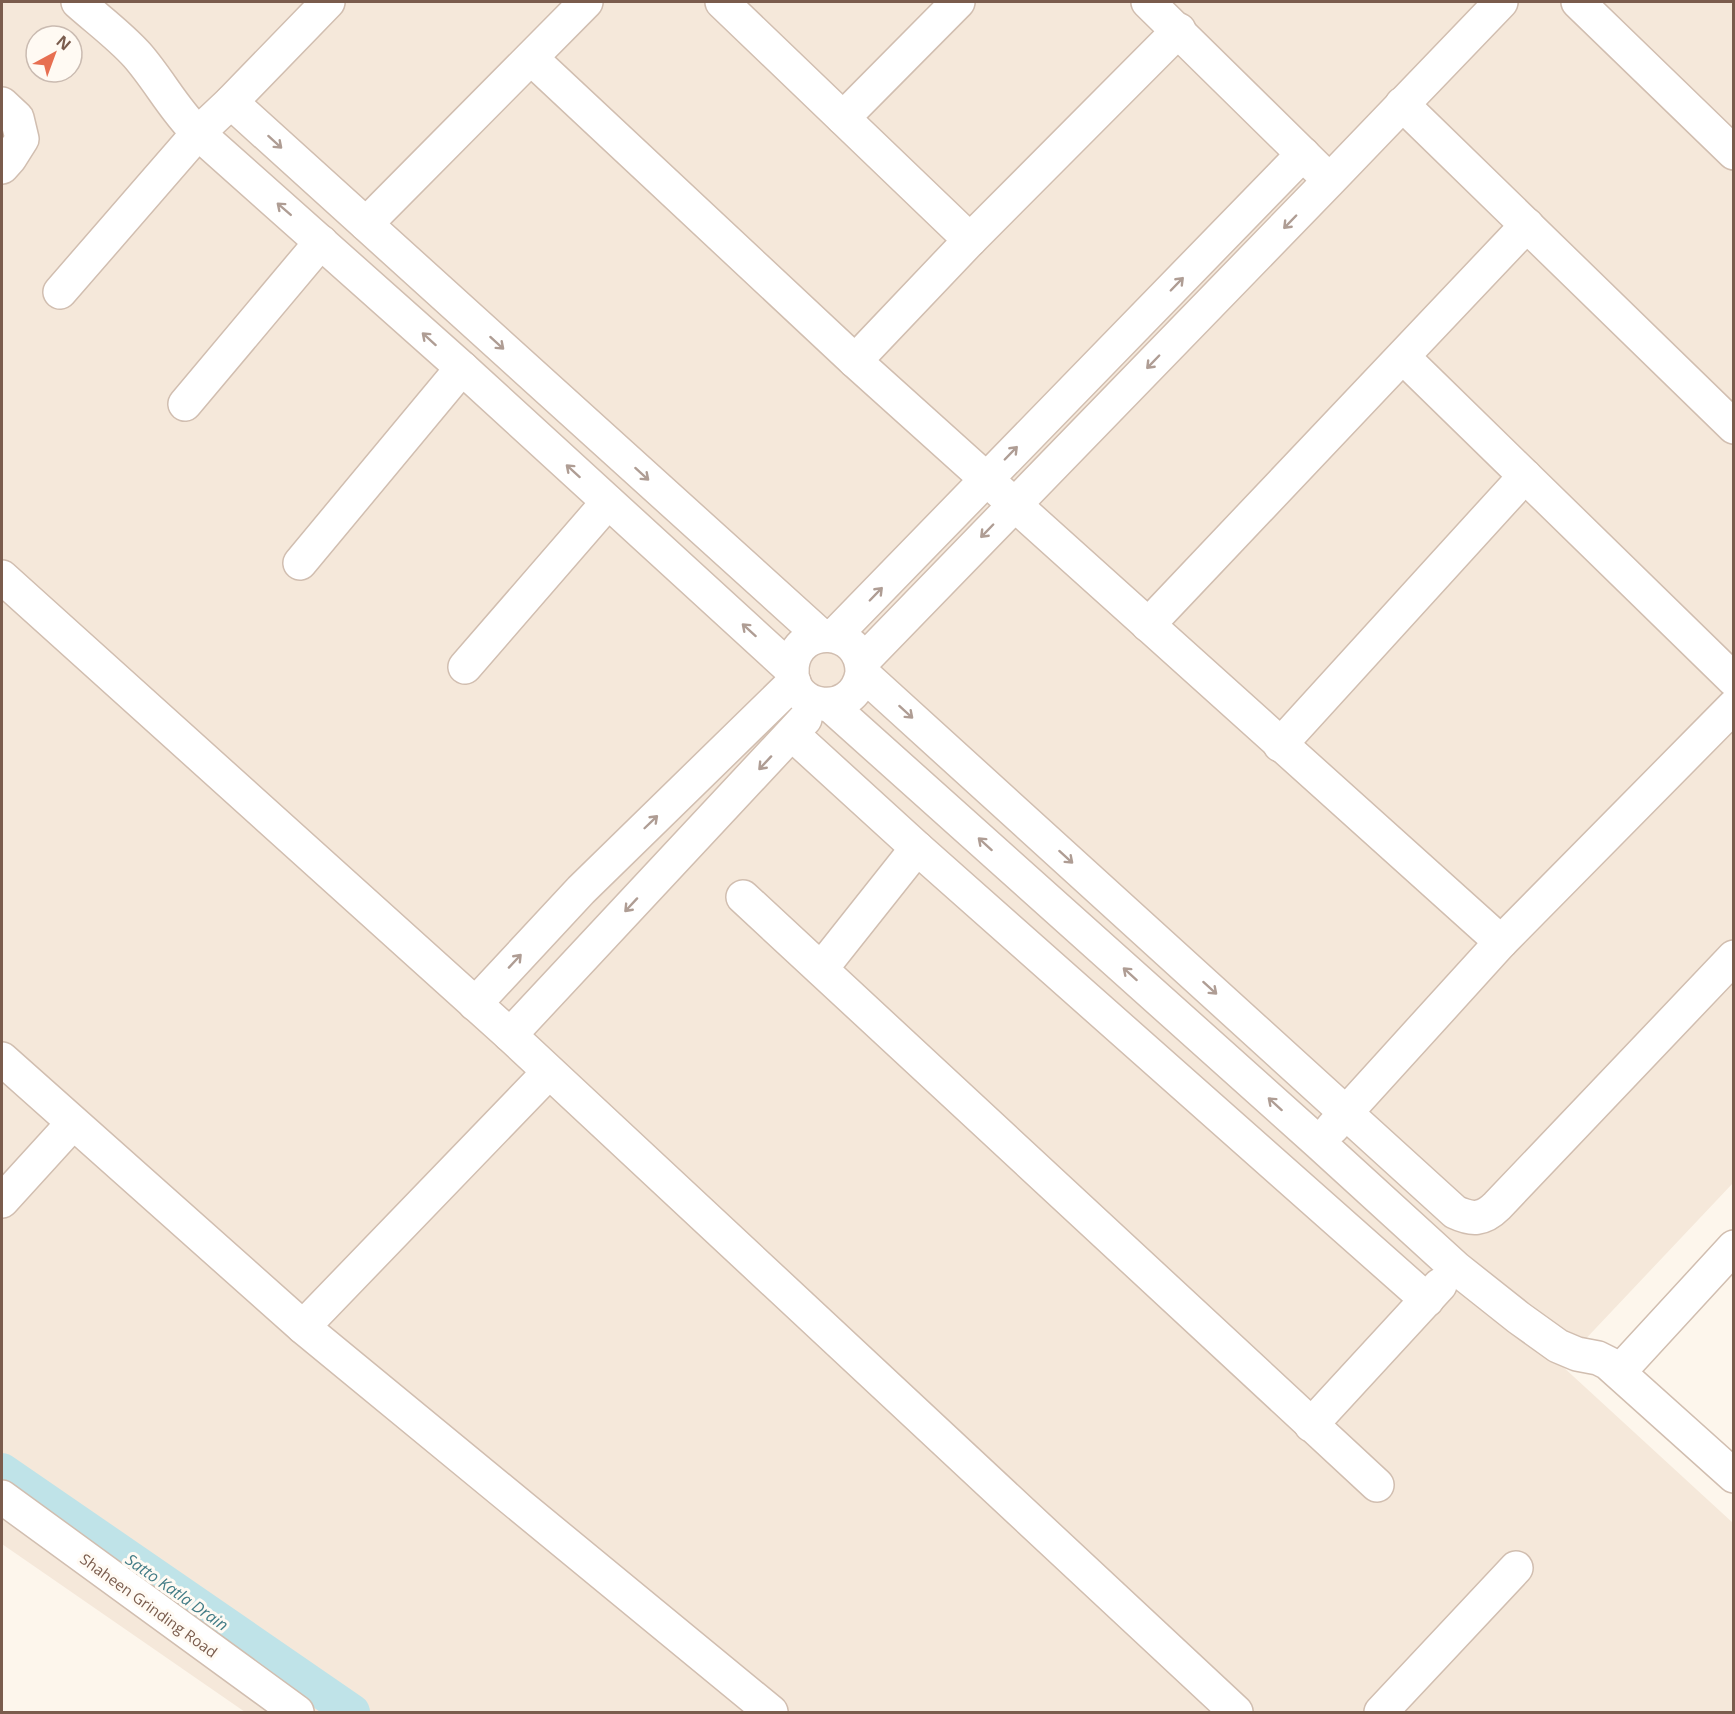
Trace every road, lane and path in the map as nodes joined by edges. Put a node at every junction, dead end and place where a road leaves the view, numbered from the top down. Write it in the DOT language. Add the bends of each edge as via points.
graph roads {
  1 [pos="78,2"];
  2 [pos="328,2"];
  3 [pos="586,2"];
  4 [pos="722,2"];
  5 [pos="958,2"];
  6 [pos="1148,2"];
  7 [pos="1500,2"];
  8 [pos="1578,2"];
  9 [pos="1179,30"];
  10 [pos="531,58"];
  11 [pos="231,102"];
  12 [pos="2,104"];
  13 [pos="1402,104"];
  14 [pos="843,118"];
  15 [pos="198,134"];
  16 [pos="1734,153"];
  17 [pos="1303,154"];
  18 [pos="2,167"];
  19 [pos="1330,180"];
  20 [pos="366,224"];
  21 [pos="1527,225"];
  22 [pos="970,240"];
  23 [pos="321,242"];
  24 [pos="60,292"];
  25 [pos="1403,357"];
  26 [pos="855,361"];
  27 [pos="462,368"];
  28 [pos="184,404"];
  29 [pos="1734,427"];
  30 [pos="1525,476"];
  31 [pos="986,478"];
  32 [pos="608,502"];
  33 [pos="1013,505"];
  34 [pos="300,563"];
  35 [pos="2,577"];
  36 [pos="1148,625"];
  37 [pos="827,635"];
  38 [pos="465,667"];
  39 [pos="862,667"];
  40 [pos="793,676"];
  41 [pos="1734,680"];
  42 [pos="824,704"];
  43 [pos="1734,706"];
  44 [pos="792,734"];
  45 [pos="1280,745"];
  46 [pos="917,848"];
  47 [pos="742,897"];
  48 [pos="1501,942"];
  49 [pos="1734,957"];
  50 [pos="821,969"];
  51 [pos="475,1004"];
  52 [pos="510,1035"];
  53 [pos="2,1059"];
  54 [pos="549,1072"];
  55 [pos="1347,1112"];
  56 [pos="73,1123"];
  57 [pos="1319,1143"];
  58 [pos="2,1201"];
  59 [pos="1734,1247"];
  60 [pos="1456,1268"];
  61 [pos="1426,1300"];
  62 [pos="303,1327"];
  63 [pos="1619,1372"];
  64 [pos="1311,1425"];
  65 [pos="1734,1476"];
  66 [pos="1377,1485"];
  67 [pos="2,1497"];
  68 [pos="1516,1568"];
  69 [pos="297,1713"];
  70 [pos="771,1713"];
  71 [pos="1236,1713"];
  72 [pos="1381,1713"];
  1 -- 15 [label="street" via="136,54"];
  2 -- 11 [label="street"];
  3 -- 10 [label="street"];
  4 -- 14 [label="street"];
  5 -- 14 [label="street"];
  6 -- 9 [label="street"];
  7 -- 13 [label="street"];
  8 -- 16 [label="street"];
  9 -- 17 [label="street"];
  9 -- 22 [label="street"];
  10 -- 20 [label="street"];
  10 -- 26 [label="street"];
  11 -- 15 [label="street"];
  11 -- 20 [label="street, one-way"];
  12 -- 18 [label="street" via="17,118 22,139"];
  13 -- 19 [label="street"];
  13 -- 21 [label="street"];
  14 -- 22 [label="street"];
  23 -- 15 [label="street, one-way"];
  15 -- 24 [label="street"];
  17 -- 19 [label="street"];
  31 -- 17 [label="street, one-way"];
  19 -- 33 [label="street, one-way"];
  20 -- 37 [label="street, one-way"];
  21 -- 25 [label="street"];
  21 -- 29 [label="street"];
  22 -- 26 [label="street"];
  27 -- 23 [label="street, one-way"];
  23 -- 28 [label="street"];
  25 -- 30 [label="street"];
  25 -- 36 [label="street"];
  26 -- 31 [label="street"];
  32 -- 27 [label="street, one-way"];
  27 -- 34 [label="street"];
  30 -- 41 [label="street"];
  30 -- 45 [label="street"];
  31 -- 33 [label="street"];
  37 -- 31 [label="street, one-way"];
  32 -- 38 [label="street"];
  40 -- 32 [label="street, one-way"];
  33 -- 36 [label="street"];
  33 -- 39 [label="street, one-way"];
  35 -- 51 [label="street"];
  36 -- 45 [label="street"];
  37 -- 39 [label="street" via="849,642 859,654"];
  37 -- 40 [label="street" via="805,642 795,654"];
  39 -- 42 [label="street" via="861,681 852,695"];
  39 -- 55 [label="street, one-way"];
  40 -- 42 [label="street" via="804,696"];
  51 -- 40 [label="street, one-way" via="581,890"];
  42 -- 44 [label="street"];
  57 -- 42 [label="street, one-way"];
  43 -- 48 [label="street"];
  44 -- 46 [label="street"];
  44 -- 52 [label="street, one-way"];
  45 -- 48 [label="street"];
  46 -- 50 [label="street"];
  46 -- 61 [label="street"];
  47 -- 50 [label="street"];
  48 -- 55 [label="street"];
  49 -- 55 [label="street" via="1487,1216 1467,1218 1455,1212"];
  50 -- 64 [label="street"];
  51 -- 52 [label="street"];
  52 -- 54 [label="street"];
  53 -- 56 [label="street"];
  54 -- 62 [label="street"];
  54 -- 71 [label="street"];
  55 -- 57 [label="street"];
  56 -- 58 [label="street"];
  56 -- 62 [label="street"];
  57 -- 60 [label="street"];
  59 -- 63 [label="street"];
  60 -- 61 [label="street"];
  60 -- 63 [label="street" via="1558,1346 1598,1358"];
  61 -- 64 [label="street"];
  62 -- 70 [label="street"];
  63 -- 65 [label="street"];
  64 -- 66 [label="street"];
  67 -- 69 [label="street, Shaheen Grinding Road"];
  68 -- 72 [label="street"];
}
